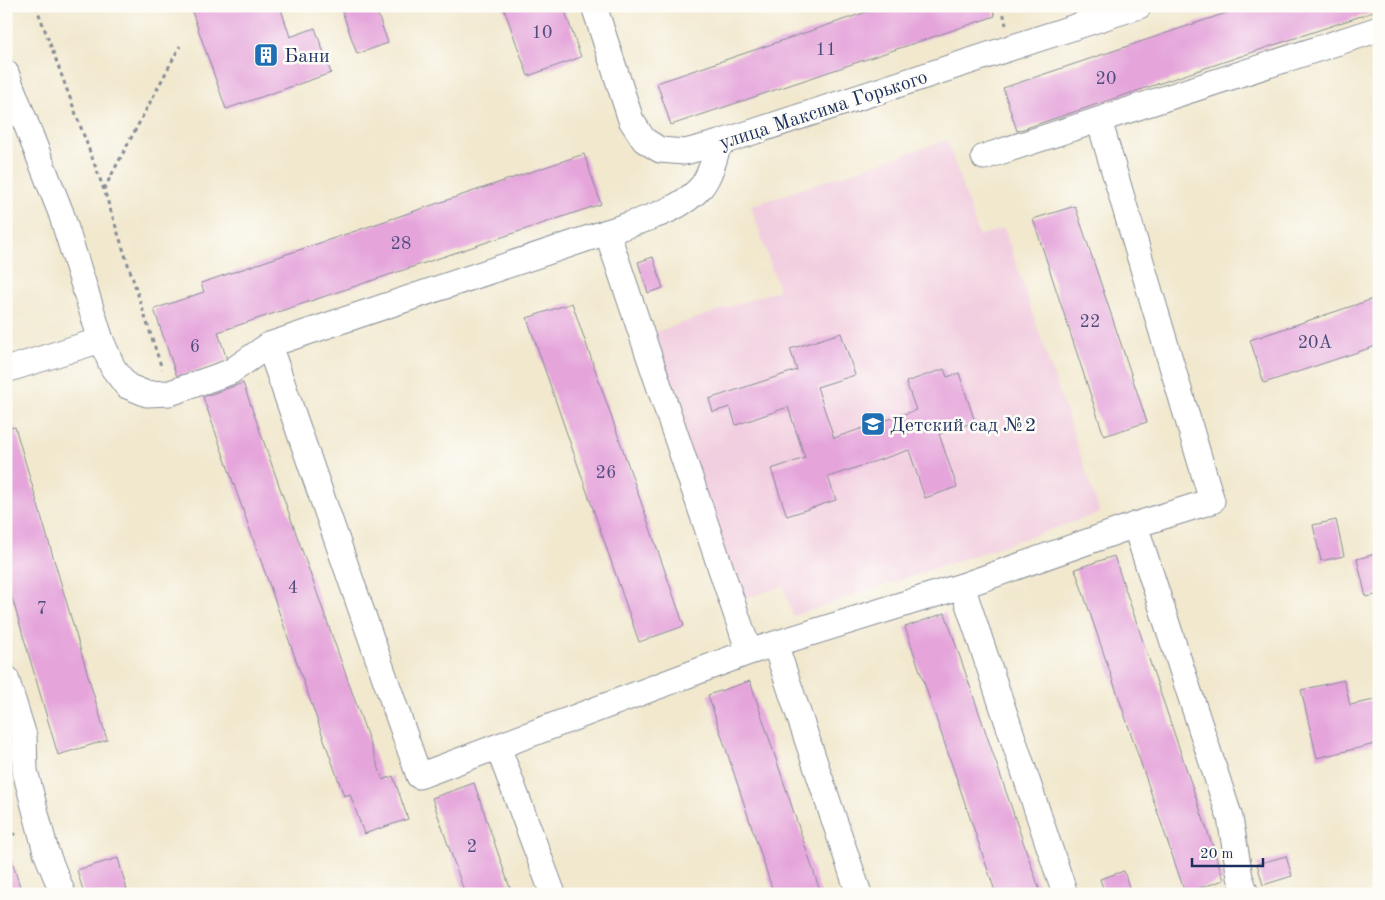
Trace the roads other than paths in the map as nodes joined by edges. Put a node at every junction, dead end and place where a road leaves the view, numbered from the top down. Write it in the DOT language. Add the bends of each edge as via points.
graph roads {
  1 [pos="594,6"];
  2 [pos="1139,6"];
  3 [pos="1379,29"];
  4 [pos="6,73"];
  5 [pos="1099,120"];
  6 [pos="720,143"];
  7 [pos="984,156"];
  8 [pos="607,232"];
  9 [pos="102,340"];
  10 [pos="269,346"];
  11 [pos="6,370"];
  12 [pos="1135,525"];
  13 [pos="962,586"];
  14 [pos="775,644"];
  15 [pos="749,652"];
  16 [pos="6,678"];
  17 [pos="498,746"];
  18 [pos="64,894"];
  19 [pos="553,894"];
  20 [pos="859,894"];
  21 [pos="1065,894"];
  22 [pos="1246,894"];
  1 -- 6 [label="street, улица Максима Горького" via="632,120 644,140 660,150 685,152"];
  2 -- 6 [label="street, улица Максима Горького"];
  3 -- 5 [label="street"];
  4 -- 9 [label="street" via="61,213"];
  5 -- 7 [label="street"];
  5 -- 12 [label="street" via="1212,501"];
  6 -- 8 [label="street" via="703,185 681,205"];
  8 -- 10 [label="street"];
  8 -- 15 [label="street"];
  9 -- 10 [label="street" via="113,368 128,386 147,394 170,393 230,372"];
  9 -- 11 [label="street"];
  10 -- 17 [label="street" via="419,776"];
  12 -- 13 [label="street"];
  12 -- 22 [label="street" via="1230,818"];
  13 -- 14 [label="street"];
  13 -- 21 [label="street"];
  14 -- 15 [label="street"];
  14 -- 20 [label="street"];
  15 -- 17 [label="street"];
  16 -- 18 [label="street" via="24,736 25,771 46,852"];
  17 -- 19 [label="street"];
}
